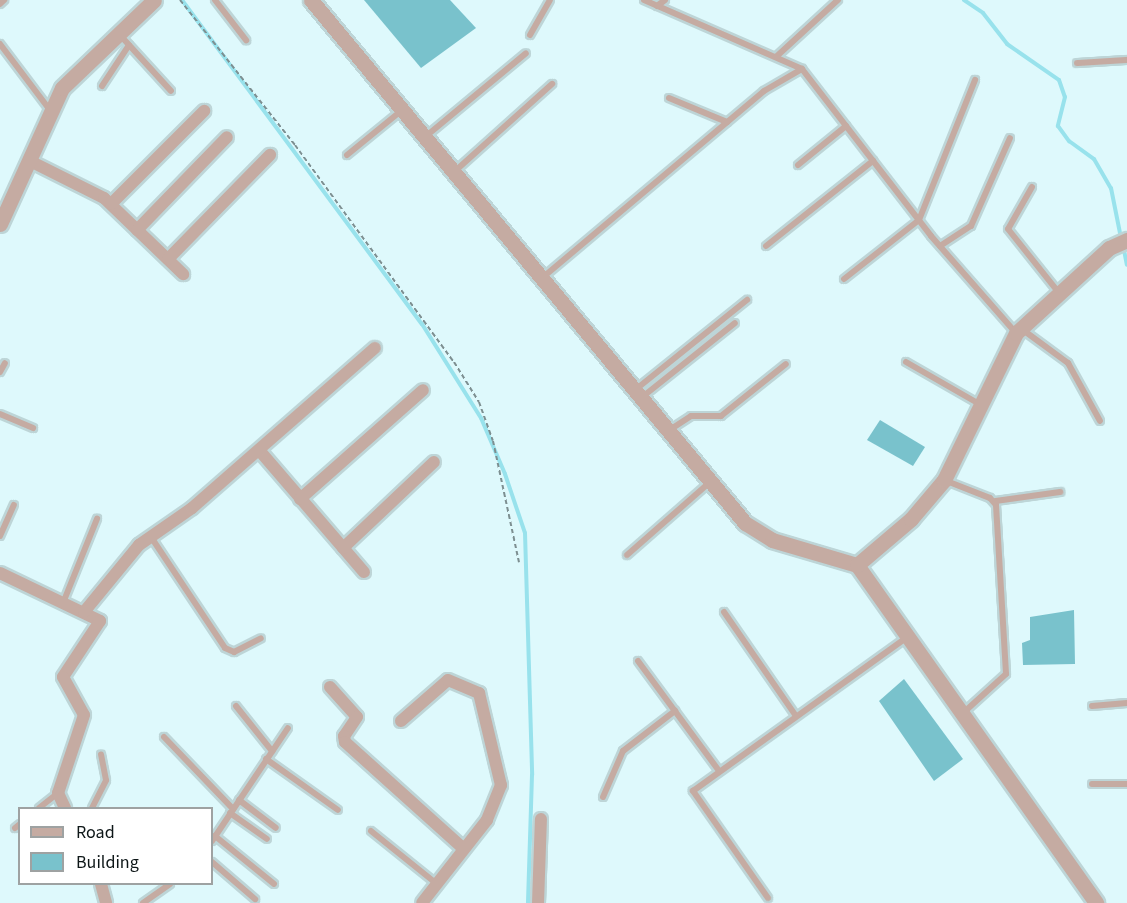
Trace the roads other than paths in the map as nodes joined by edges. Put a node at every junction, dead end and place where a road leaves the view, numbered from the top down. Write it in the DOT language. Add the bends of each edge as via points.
graph roads {
  1 [pos="4,0"];
  2 [pos="154,0"];
  3 [pos="215,0"];
  4 [pos="550,0"];
  5 [pos="644,0"];
  6 [pos="665,0"];
  7 [pos="838,0"];
  8 [pos="318,2"];
  9 [pos="0,4"];
  10 [pos="657,6"];
  11 [pos="118,33"];
  12 [pos="530,35"];
  13 [pos="246,40"];
  14 [pos="0,44"];
  15 [pos="129,45"];
  16 [pos="526,53"];
  17 [pos="777,56"];
  18 [pos="1127,60"];
  19 [pos="1077,63"];
  20 [pos="802,69"];
  21 [pos="975,80"];
  22 [pos="552,84"];
  23 [pos="102,86"];
  24 [pos="171,92"];
  25 [pos="669,98"];
  26 [pos="204,111"];
  27 [pos="401,111"];
  28 [pos="53,112"];
  29 [pos="727,122"];
  30 [pos="846,126"];
  31 [pos="227,137"];
  32 [pos="423,138"];
  33 [pos="1010,138"];
  34 [pos="270,155"];
  35 [pos="347,155"];
  36 [pos="30,161"];
  37 [pos="873,161"];
  38 [pos="798,165"];
  39 [pos="453,173"];
  40 [pos="1032,187"];
  41 [pos="111,204"];
  42 [pos="919,220"];
  43 [pos="0,224"];
  44 [pos="137,230"];
  45 [pos="1127,240"];
  46 [pos="766,246"];
  47 [pos="940,246"];
  48 [pos="168,259"];
  49 [pos="183,274"];
  50 [pos="542,278"];
  51 [pos="844,279"];
  52 [pos="1059,294"];
  53 [pos="747,300"];
  54 [pos="735,323"];
  55 [pos="1018,331"];
  56 [pos="375,348"];
  57 [pos="906,362"];
  58 [pos="5,363"];
  59 [pos="786,364"];
  60 [pos="0,372"];
  61 [pos="423,390"];
  62 [pos="638,394"];
  63 [pos="981,405"];
  64 [pos="0,414"];
  65 [pos="1100,421"];
  66 [pos="33,428"];
  67 [pos="668,431"];
  68 [pos="259,450"];
  69 [pos="434,462"];
  70 [pos="944,480"];
  71 [pos="711,482"];
  72 [pos="1060,492"];
  73 [pos="300,498"];
  74 [pos="995,501"];
  75 [pos="14,505"];
  76 [pos="97,519"];
  77 [pos="0,536"];
  78 [pos="151,537"];
  79 [pos="343,548"];
  80 [pos="627,555"];
  81 [pos="857,566"];
  82 [pos="364,572"];
  83 [pos="0,573"];
  84 [pos="63,603"];
  85 [pos="84,612"];
  86 [pos="723,612"];
  87 [pos="908,636"];
  88 [pos="261,638"];
  89 [pos="638,661"];
  90 [pos="330,687"];
  91 [pos="1127,703"];
  92 [pos="236,706"];
  93 [pos="1092,706"];
  94 [pos="675,711"];
  95 [pos="963,714"];
  96 [pos="796,716"];
  97 [pos="401,722"];
  98 [pos="288,728"];
  99 [pos="164,737"];
  100 [pos="272,751"];
  101 [pos="101,754"];
  102 [pos="266,759"];
  103 [pos="719,771"];
  104 [pos="1092,784"];
  105 [pos="1127,784"];
  106 [pos="58,794"];
  107 [pos="603,797"];
  108 [pos="239,800"];
  109 [pos="40,807"];
  110 [pos="64,807"];
  111 [pos="92,807"];
  112 [pos="338,810"];
  113 [pos="231,811"];
  114 [pos="541,819"];
  115 [pos="276,828"];
  116 [pos="371,831"];
  117 [pos="213,838"];
  118 [pos="267,839"];
  119 [pos="464,849"];
  120 [pos="213,863"];
  121 [pos="274,884"];
  122 [pos="437,884"];
  123 [pos="101,885"];
  124 [pos="169,885"];
  125 [pos="768,898"];
  126 [pos="255,899"];
  127 [pos="147,902"];
  128 [pos="106,903"];
  129 [pos="422,903"];
  130 [pos="538,903"];
  131 [pos="1096,903"];
  1 -- 9 [label="lane"];
  2 -- 11 [label="street"];
  3 -- 13 [label="lane"];
  4 -- 12 [label="lane"];
  5 -- 10 [label="lane"];
  6 -- 10 [label="lane"];
  7 -- 17 [label="lane"];
  8 -- 27 [label="street"];
  10 -- 17 [label="lane"];
  11 -- 15 [label="lane"];
  11 -- 28 [label="street" via="62,88"];
  14 -- 28 [label="lane"];
  15 -- 23 [label="lane"];
  15 -- 24 [label="lane"];
  16 -- 32 [label="lane"];
  17 -- 20 [label="lane"];
  18 -- 19 [label="lane"];
  20 -- 29 [label="lane" via="764,91"];
  20 -- 30 [label="lane"];
  21 -- 42 [label="lane"];
  22 -- 39 [label="lane"];
  25 -- 29 [label="lane"];
  26 -- 41 [label="street"];
  27 -- 32 [label="street"];
  27 -- 35 [label="lane"];
  28 -- 36 [label="street"];
  29 -- 50 [label="lane"];
  30 -- 37 [label="lane"];
  30 -- 38 [label="lane"];
  31 -- 44 [label="street"];
  32 -- 39 [label="street"];
  33 -- 47 [label="lane" via="971,226"];
  34 -- 48 [label="street"];
  36 -- 41 [label="street"];
  36 -- 43 [label="street"];
  37 -- 42 [label="lane"];
  37 -- 46 [label="lane"];
  39 -- 50 [label="street"];
  40 -- 52 [label="lane" via="1008,229"];
  41 -- 44 [label="street"];
  42 -- 47 [label="lane"];
  42 -- 51 [label="lane"];
  44 -- 48 [label="street"];
  45 -- 52 [label="street" via="1109,248"];
  47 -- 55 [label="lane"];
  48 -- 49 [label="street"];
  50 -- 62 [label="street"];
  52 -- 55 [label="street"];
  53 -- 62 [label="lane"];
  54 -- 62 [label="lane"];
  55 -- 63 [label="street"];
  55 -- 65 [label="lane" via="1068,363"];
  56 -- 68 [label="street"];
  57 -- 63 [label="lane"];
  58 -- 60 [label="lane"];
  59 -- 67 [label="lane" via="721,416 691,416"];
  61 -- 73 [label="street"];
  62 -- 67 [label="street"];
  63 -- 70 [label="street"];
  64 -- 66 [label="lane"];
  67 -- 71 [label="street"];
  68 -- 73 [label="street"];
  68 -- 78 [label="street"];
  69 -- 79 [label="street"];
  70 -- 74 [label="lane"];
  70 -- 81 [label="street" via="911,519"];
  71 -- 80 [label="lane"];
  71 -- 81 [label="street" via="745,523 772,540"];
  72 -- 74 [label="lane"];
  73 -- 79 [label="street"];
  74 -- 95 [label="lane" via="1006,674"];
  75 -- 77 [label="lane"];
  76 -- 84 [label="lane"];
  78 -- 85 [label="street" via="139,545"];
  78 -- 88 [label="lane" via="225,648 234,652"];
  79 -- 82 [label="street"];
  81 -- 87 [label="street"];
  83 -- 84 [label="street"];
  84 -- 85 [label="street"];
  85 -- 106 [label="street" via="100,621 63,677 84,715"];
  86 -- 96 [label="lane"];
  87 -- 95 [label="street"];
  87 -- 96 [label="lane"];
  89 -- 94 [label="lane"];
  90 -- 119 [label="street" via="357,717 344,736 345,742"];
  91 -- 93 [label="lane"];
  92 -- 100 [label="lane"];
  94 -- 103 [label="lane"];
  94 -- 107 [label="lane" via="623,751"];
  95 -- 131 [label="street"];
  96 -- 103 [label="lane"];
  97 -- 119 [label="street" via="448,680 482,698 501,785 487,820"];
  98 -- 100 [label="lane"];
  99 -- 113 [label="lane"];
  100 -- 102 [label="lane"];
  101 -- 111 [label="lane" via="106,780"];
  102 -- 108 [label="lane"];
  102 -- 112 [label="lane"];
  103 -- 125 [label="lane" via="699,785 694,797"];
  104 -- 105 [label="lane"];
  106 -- 109 [label="lane"];
  106 -- 110 [label="street"];
  108 -- 113 [label="lane"];
  108 -- 115 [label="lane"];
  113 -- 117 [label="lane"];
  113 -- 118 [label="lane"];
  114 -- 130 [label="street"];
  116 -- 122 [label="lane"];
  117 -- 121 [label="lane"];
  119 -- 122 [label="street"];
  120 -- 126 [label="lane"];
  122 -- 129 [label="street"];
  123 -- 128 [label="street"];
  124 -- 127 [label="lane"];
}
